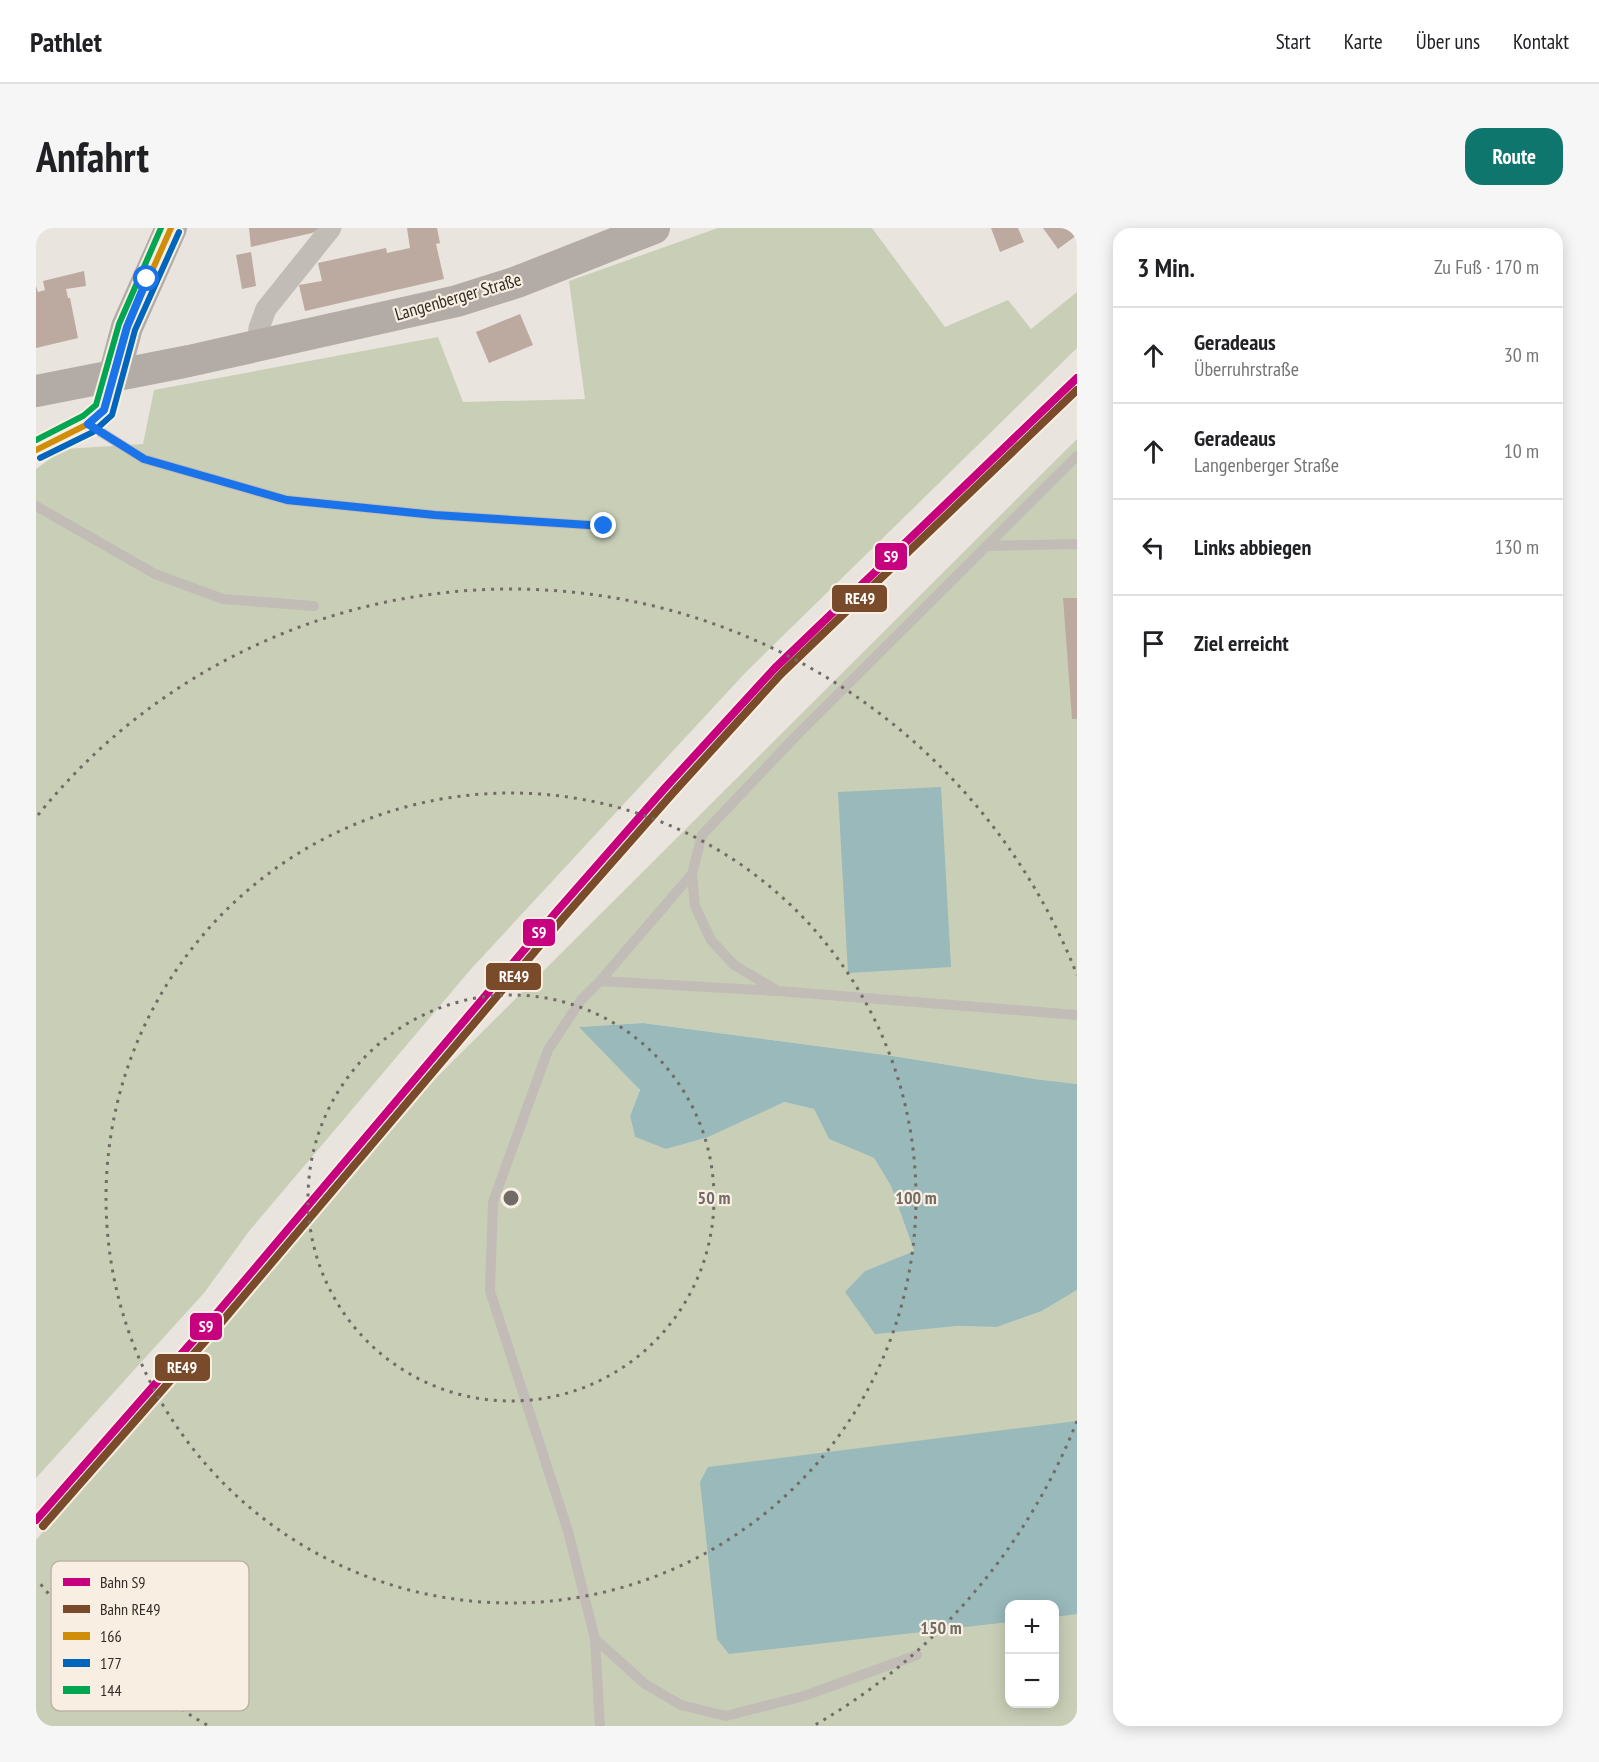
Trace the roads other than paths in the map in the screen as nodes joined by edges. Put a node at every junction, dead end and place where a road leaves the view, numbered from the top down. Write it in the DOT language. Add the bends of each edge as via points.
graph roads {
  1 [pos="171,228"];
  2 [pos="331,228"];
  3 [pos="654,228"];
  4 [pos="256,346"];
  5 [pos="114,376"];
  6 [pos="36,391"];
  7 [pos="88,424"];
  8 [pos="36,450"];
  9 [pos="1077,456"];
  10 [pos="36,506"];
  11 [pos="604,526"];
  12 [pos="1077,544"];
  13 [pos="986,546"];
  14 [pos="314,606"];
  15 [pos="692,874"];
  16 [pos="600,981"];
  17 [pos="778,991"];
  18 [pos="1077,1015"];
  19 [pos="595,1639"];
  20 [pos="917,1655"];
  21 [pos="600,1726"];
  1 -- 5 [label="main road" via="127,327"];
  2 -- 4 [label="street" via="266,309"];
  3 -- 4 [label="main road, Langenberger Straße" via="517,282 457,301"];
  4 -- 5 [label="main road, Langenberger Straße"];
  5 -- 6 [label="main road, Langenberger Straße"];
  5 -- 7 [label="street" via="104,410"];
  7 -- 8 [label="street"];
  7 -- 11 [label="lane" via="144,459 287,500"];
  9 -- 13 [label="lane"];
  10 -- 14 [label="lane" via="155,574 213,596"];
  12 -- 13 [label="lane"];
  13 -- 15 [label="lane" via="702,835"];
  15 -- 16 [label="lane"];
  15 -- 17 [label="lane" via="696,906 711,940 734,965"];
  16 -- 17 [label="lane"];
  16 -- 19 [label="lane" via="581,1000 548,1050 493,1202 490,1291 568,1531"];
  17 -- 18 [label="lane"];
  19 -- 20 [label="lane" via="645,1684 672,1700 726,1716 804,1696"];
  19 -- 21 [label="lane"];
}
